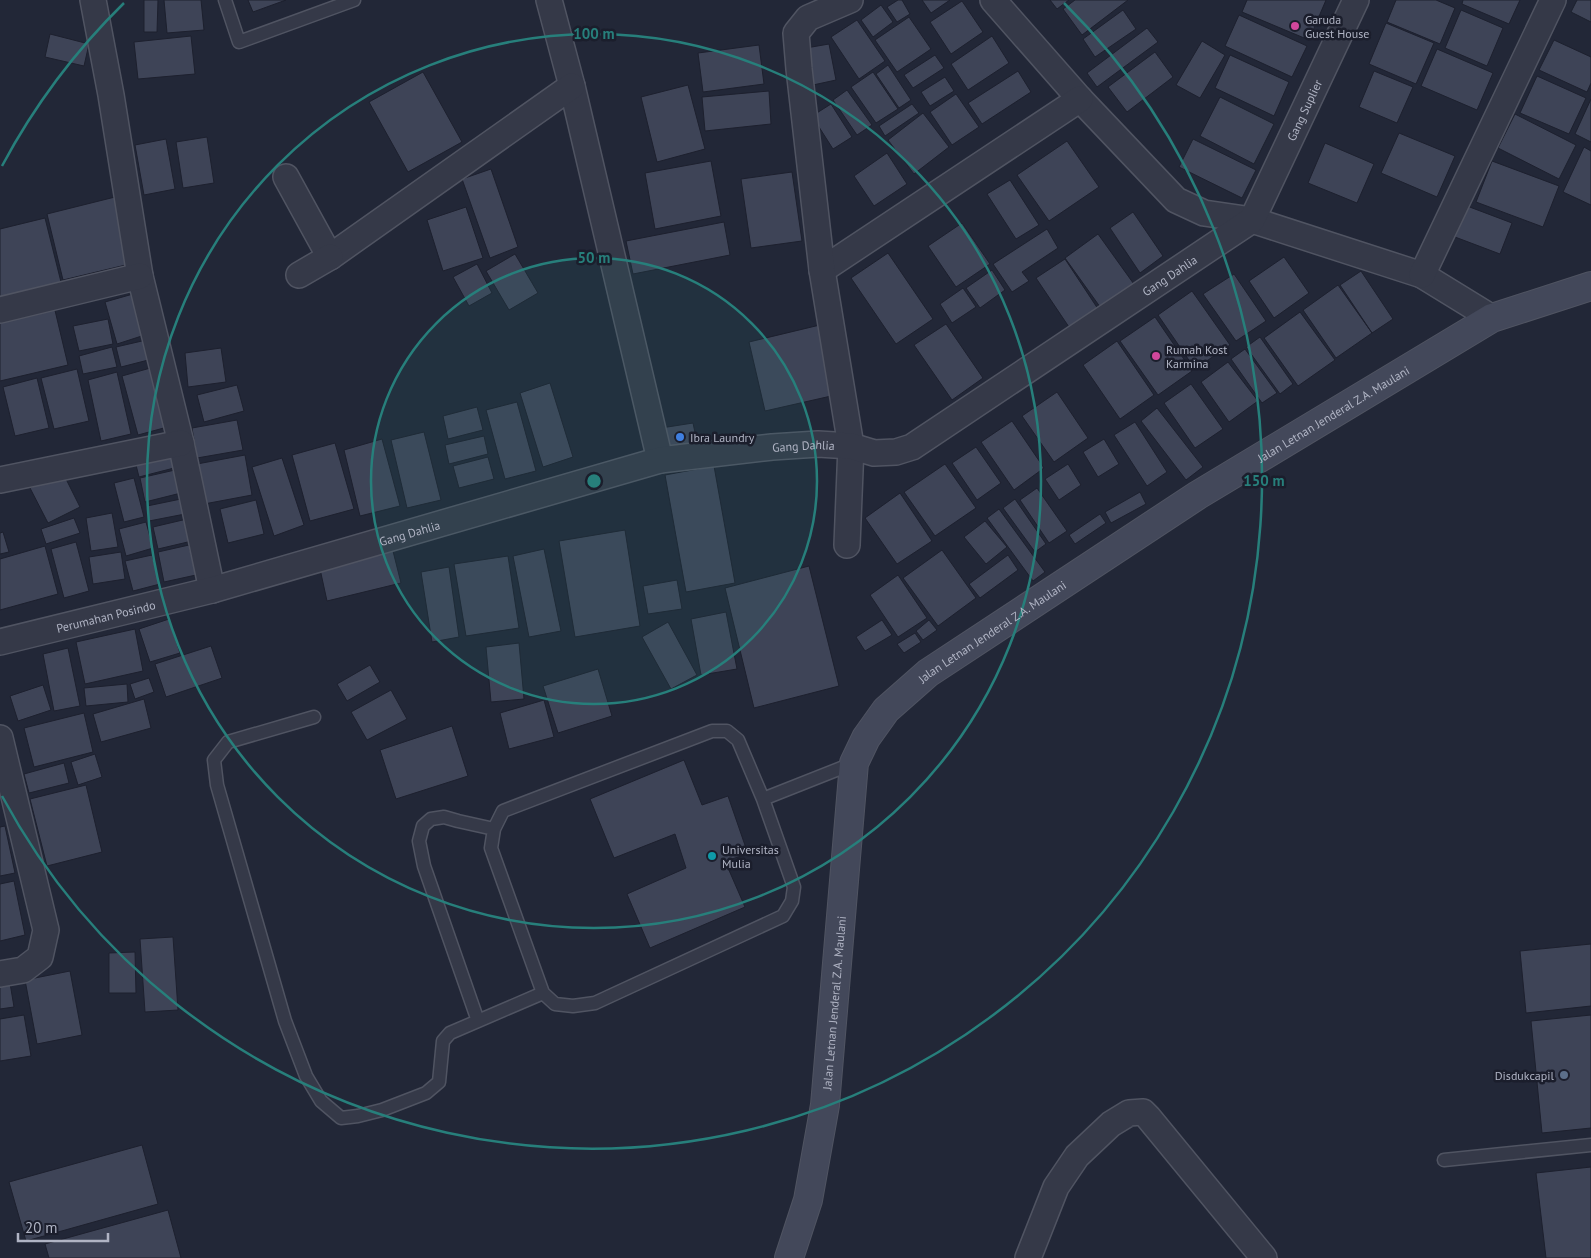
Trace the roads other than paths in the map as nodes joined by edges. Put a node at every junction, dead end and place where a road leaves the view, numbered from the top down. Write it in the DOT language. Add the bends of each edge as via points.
graph roads {
  1 [pos="93,0"];
  2 [pos="225,0"];
  3 [pos="354,0"];
  4 [pos="549,0"];
  5 [pos="850,0"];
  6 [pos="993,0"];
  7 [pos="1356,0"];
  8 [pos="1553,0"];
  9 [pos="572,86"];
  10 [pos="1080,99"];
  11 [pos="286,177"];
  12 [pos="1252,220"];
  13 [pos="330,257"];
  14 [pos="822,270"];
  15 [pos="299,275"];
  16 [pos="1422,275"];
  17 [pos="140,276"];
  18 [pos="1591,286"];
  19 [pos="0,310"];
  20 [pos="1492,318"];
  21 [pos="181,442"];
  22 [pos="851,446"];
  23 [pos="660,460"];
  24 [pos="0,480"];
  25 [pos="848,545"];
  26 [pos="212,590"];
  27 [pos="0,642"];
  28 [pos="314,717"];
  29 [pos="0,738"];
  30 [pos="854,762"];
  31 [pos="763,799"];
  32 [pos="7,802"];
  33 [pos="494,829"];
  34 [pos="0,974"];
  35 [pos="543,993"];
  36 [pos="478,1021"];
  37 [pos="1591,1145"];
  38 [pos="1444,1160"];
  39 [pos="794,1256"];
  40 [pos="1028,1258"];
  41 [pos="1264,1258"];
  1 -- 17 [label="street"];
  2 -- 3 [label="lane" via="239,42"];
  4 -- 9 [label="street"];
  5 -- 14 [label="street" via="808,18 796,33"];
  6 -- 10 [label="street"];
  7 -- 12 [label="street, Gang Suplier"];
  8 -- 16 [label="street"];
  9 -- 13 [label="street"];
  9 -- 23 [label="street"];
  10 -- 12 [label="street" via="1176,200 1204,213"];
  10 -- 14 [label="street"];
  11 -- 13 [label="street"];
  12 -- 16 [label="street"];
  12 -- 22 [label="street, Gang Dahlia" via="912,447 874,453"];
  13 -- 15 [label="street"];
  14 -- 22 [label="street"];
  16 -- 20 [label="street"];
  17 -- 19 [label="street"];
  17 -- 21 [label="street"];
  18 -- 20 [label="street, Jalan Letnan Jenderal Z.A. Maulani"];
  20 -- 30 [label="street, Jalan Letnan Jenderal Z.A. Maulani" via="1198,495 928,673 886,710"];
  21 -- 24 [label="street"];
  21 -- 26 [label="street"];
  22 -- 23 [label="street, Gang Dahlia" via="772,447"];
  22 -- 25 [label="street"];
  23 -- 26 [label="street, Gang Dahlia"];
  26 -- 27 [label="street, Perumahan Posindo"];
  28 -- 36 [label="lane" via="228,742 214,760 217,785 277,992 306,1076 321,1101 341,1118 382,1110 426,1093 439,1082 443,1042 450,1033"];
  29 -- 32 [label="street"];
  30 -- 31 [label="lane"];
  30 -- 39 [label="street, Jalan Letnan Jenderal Z.A. Maulani" via="825,1105"];
  31 -- 33 [label="lane" via="738,740 727,731 712,731 503,812"];
  31 -- 35 [label="lane" via="794,887 792,901 783,916 595,1003 555,1004"];
  32 -- 34 [label="street" via="46,930 40,957 22,970"];
  33 -- 35 [label="lane" via="491,848"];
  33 -- 36 [label="lane" via="444,816 431,819 423,826 419,841 424,866"];
  35 -- 36 [label="lane"];
  37 -- 38 [label="lane"];
  40 -- 41 [label="street" via="1056,1188 1077,1156 1111,1124 1137,1112 1148,1116"];
}
